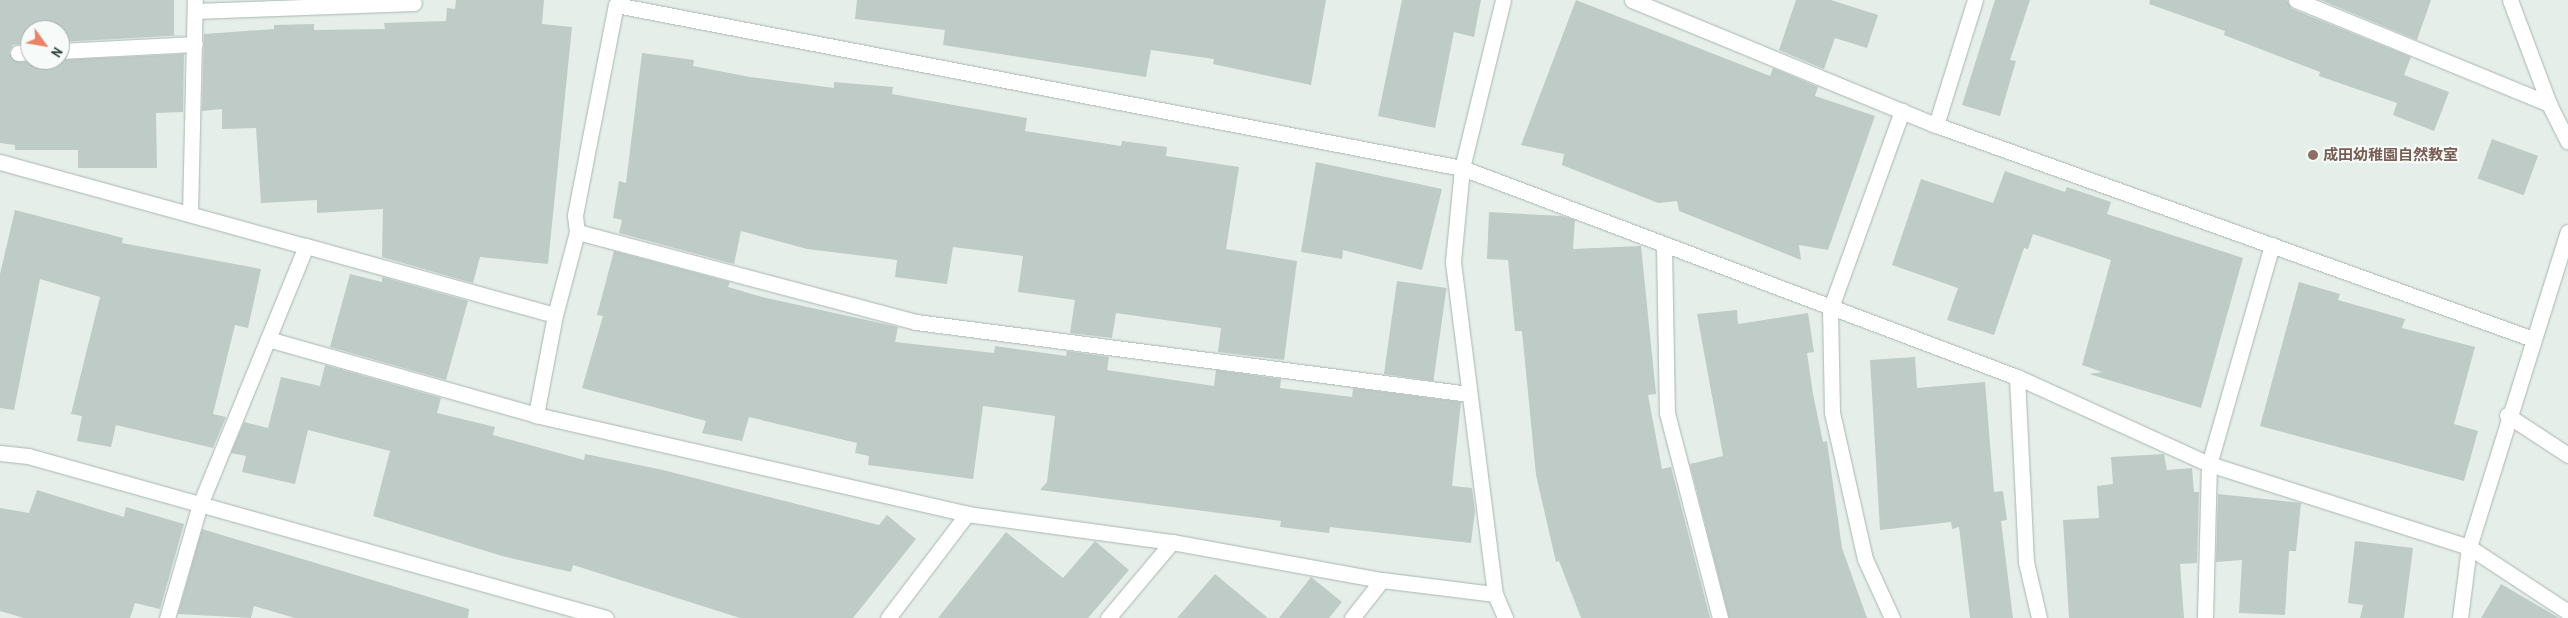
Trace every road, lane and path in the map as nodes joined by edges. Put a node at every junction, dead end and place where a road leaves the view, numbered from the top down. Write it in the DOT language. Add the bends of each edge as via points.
graph roads {
  1 [pos="1503,0"];
  2 [pos="1632,0"];
  3 [pos="1975,0"];
  4 [pos="2296,0"];
  5 [pos="2510,0"];
  6 [pos="414,3"];
  7 [pos="195,5"];
  8 [pos="195,44"];
  9 [pos="70,50"];
  10 [pos="2548,104"];
  11 [pos="1902,111"];
  12 [pos="1936,125"];
  13 [pos="2568,142"];
  14 [pos="0,162"];
  15 [pos="1462,168"];
  16 [pos="190,214"];
  17 [pos="578,232"];
  18 [pos="2568,232"];
  19 [pos="2272,245"];
  20 [pos="306,246"];
  21 [pos="1664,246"];
  22 [pos="1830,310"];
  23 [pos="555,315"];
  24 [pos="268,339"];
  25 [pos="2532,339"];
  26 [pos="2017,377"];
  27 [pos="1469,394"];
  28 [pos="536,415"];
  29 [pos="2507,415"];
  30 [pos="0,453"];
  31 [pos="2568,455"];
  32 [pos="2209,464"];
  33 [pos="200,504"];
  34 [pos="968,514"];
  35 [pos="1172,542"];
  36 [pos="2469,547"];
  37 [pos="1382,580"];
  38 [pos="1495,594"];
  39 [pos="2568,612"];
  40 [pos="583,615"];
  41 [pos="166,618"];
  42 [pos="606,618"];
  43 [pos="888,618"];
  44 [pos="1108,618"];
  45 [pos="1352,618"];
  46 [pos="1505,618"];
  47 [pos="1720,618"];
  48 [pos="1892,618"];
  49 [pos="2039,618"];
  50 [pos="2205,618"];
  51 [pos="2460,618"];
  1 -- 15 [label="street"];
  2 -- 11 [label="street"];
  3 -- 12 [label="street"];
  4 -- 10 [label="street"];
  5 -- 10 [label="street"];
  6 -- 7 [label="street"];
  7 -- 8 [label="street"];
  8 -- 9 [label="street"];
  8 -- 16 [label="street"];
  10 -- 13 [label="street"];
  11 -- 12 [label="street"];
  11 -- 22 [label="street"];
  12 -- 19 [label="street"];
  14 -- 16 [label="street"];
  15 -- 17 [label="street" via="616,4 575,215"];
  15 -- 21 [label="street"];
  15 -- 27 [label="street" via="1454,262"];
  16 -- 20 [label="street"];
  17 -- 23 [label="street"];
  17 -- 27 [label="street" via="916,322"];
  18 -- 25 [label="street"];
  19 -- 25 [label="street"];
  19 -- 32 [label="street"];
  20 -- 23 [label="street"];
  20 -- 24 [label="street"];
  21 -- 22 [label="street"];
  21 -- 47 [label="street" via="1667,412"];
  22 -- 26 [label="street"];
  22 -- 48 [label="street" via="1832,412 1865,559"];
  23 -- 28 [label="street"];
  24 -- 28 [label="street"];
  24 -- 33 [label="street"];
  25 -- 29 [label="street"];
  26 -- 32 [label="street"];
  26 -- 49 [label="street" via="2026,562"];
  27 -- 38 [label="street"];
  28 -- 34 [label="street"];
  29 -- 31 [label="street"];
  29 -- 36 [label="street"];
  30 -- 33 [label="street" via="28,456"];
  32 -- 36 [label="street"];
  32 -- 50 [label="street"];
  33 -- 40 [label="street"];
  33 -- 41 [label="street"];
  34 -- 35 [label="street"];
  34 -- 43 [label="street"];
  35 -- 37 [label="street"];
  35 -- 44 [label="street"];
  36 -- 39 [label="street"];
  36 -- 51 [label="street"];
  37 -- 38 [label="street"];
  37 -- 45 [label="street"];
  38 -- 46 [label="street"];
  40 -- 42 [label="street"];
}
